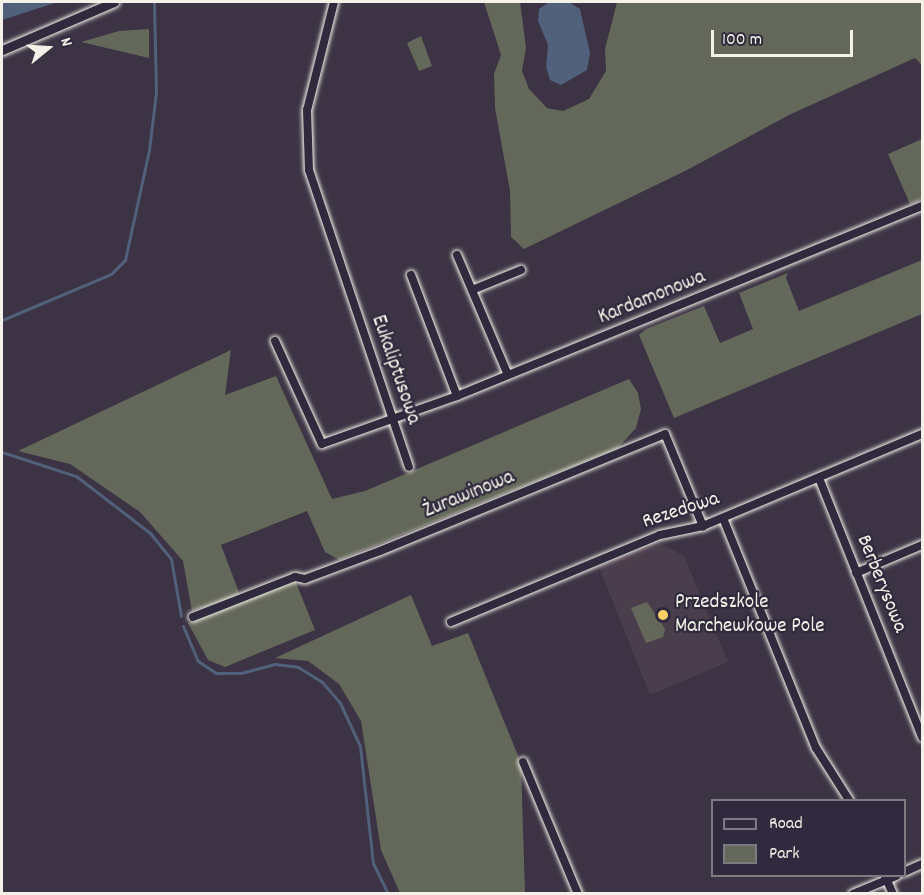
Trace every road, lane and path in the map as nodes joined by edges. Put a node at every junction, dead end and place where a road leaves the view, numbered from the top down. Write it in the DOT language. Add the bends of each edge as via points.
graph roads {
  1 [pos="114,2"];
  2 [pos="334,2"];
  3 [pos="2,50"];
  4 [pos="922,206"];
  5 [pos="457,255"];
  6 [pos="521,270"];
  7 [pos="411,275"];
  8 [pos="472,290"];
  9 [pos="275,341"];
  10 [pos="508,375"];
  11 [pos="457,396"];
  12 [pos="393,419"];
  13 [pos="922,434"];
  14 [pos="410,467"];
  15 [pos="819,478"];
  16 [pos="723,518"];
  17 [pos="703,526"];
  18 [pos="922,545"];
  19 [pos="856,573"];
  20 [pos="193,617"];
  21 [pos="451,622"];
  22 [pos="922,736"];
  23 [pos="523,762"];
  24 [pos="848,799"];
  25 [pos="922,864"];
  26 [pos="906,871"];
  27 [pos="886,878"];
  28 [pos="578,894"];
  29 [pos="853,894"];
  30 [pos="892,894"];
  1 -- 3 [label="street"];
  2 -- 12 [label="street, Eukaliptusowa" via="305,128 309,170"];
  4 -- 10 [label="street, Kardamonowa"];
  5 -- 8 [label="street"];
  6 -- 8 [label="street"];
  7 -- 11 [label="street"];
  8 -- 10 [label="street"];
  9 -- 12 [label="street, Kardamonowa" via="322,444"];
  10 -- 11 [label="street, Kardamonowa"];
  11 -- 12 [label="street, Kardamonowa"];
  12 -- 14 [label="street, Eukaliptusowa"];
  13 -- 15 [label="street, Rezedowa"];
  15 -- 16 [label="street, Rezedowa"];
  15 -- 19 [label="street, Berberysowa"];
  16 -- 17 [label="street, Rezedowa"];
  16 -- 24 [label="street" via="816,748"];
  17 -- 20 [label="street, Żurawinowa" via="665,434 380,551 305,579 295,577"];
  17 -- 21 [label="street, Rezedowa" via="660,535"];
  18 -- 19 [label="street"];
  19 -- 22 [label="street, Berberysowa"];
  23 -- 28 [label="street"];
  25 -- 26 [label="street"];
  27 -- 29 [label="street"];
  27 -- 30 [label="street"];
}
